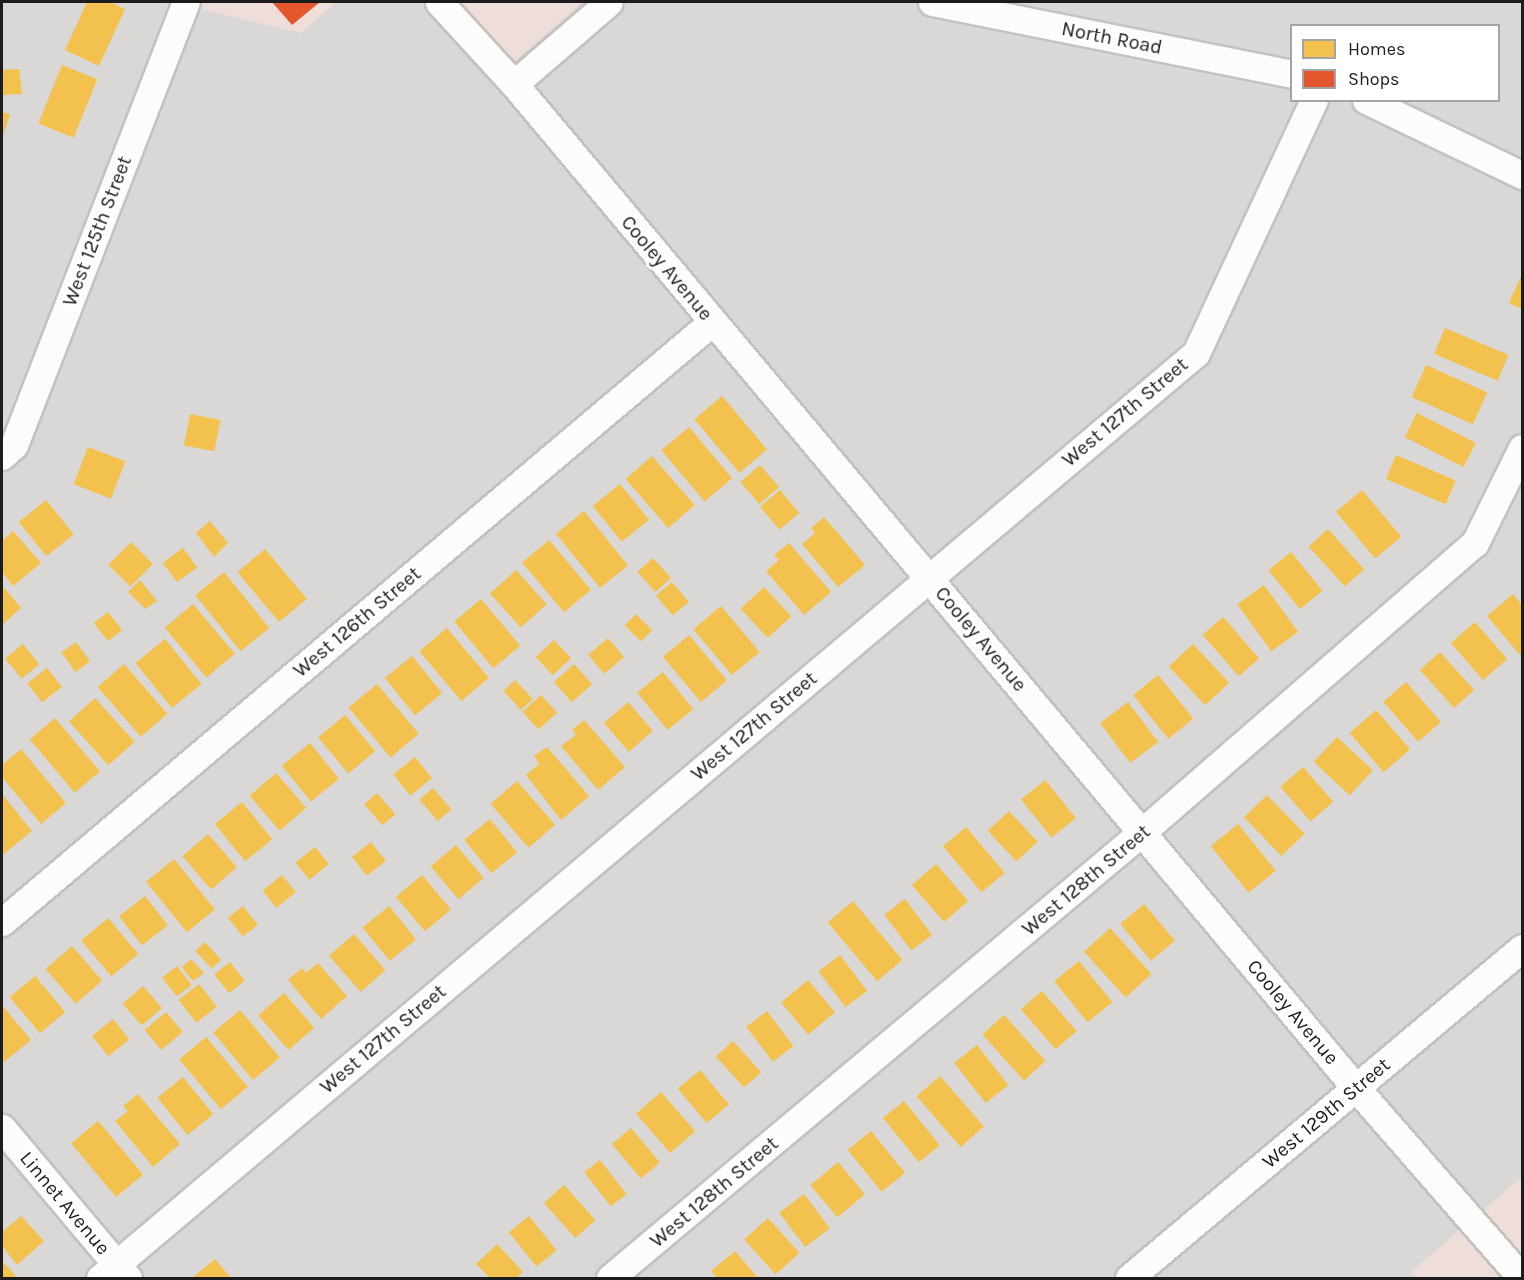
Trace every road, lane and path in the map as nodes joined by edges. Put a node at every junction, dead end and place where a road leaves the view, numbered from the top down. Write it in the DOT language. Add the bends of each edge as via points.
graph roads {
  1 [pos="186,2"];
  2 [pos="439,2"];
  3 [pos="609,2"];
  4 [pos="932,2"];
  5 [pos="1290,74"];
  6 [pos="514,84"];
  7 [pos="1313,102"];
  8 [pos="1370,102"];
  9 [pos="1522,175"];
  10 [pos="712,322"];
  11 [pos="1522,448"];
  12 [pos="2,456"];
  13 [pos="930,577"];
  14 [pos="1142,832"];
  15 [pos="2,922"];
  16 [pos="1522,948"];
  17 [pos="1356,1088"];
  18 [pos="2,1128"];
  19 [pos="115,1274"];
  20 [pos="610,1278"];
  21 [pos="1129,1278"];
  22 [pos="1522,1278"];
  1 -- 12 [label="street, West 125th Street" via="14,445"];
  2 -- 6 [label="street, Cooley Avenue"];
  3 -- 6 [label="street"];
  4 -- 5 [label="street, North Road"];
  6 -- 10 [label="street, Cooley Avenue"];
  7 -- 13 [label="street, West 127th Street" via="1196,352"];
  8 -- 9 [label="street"];
  10 -- 13 [label="street, Cooley Avenue"];
  10 -- 15 [label="street, West 126th Street"];
  11 -- 14 [label="street, West 128th Street" via="1475,543"];
  13 -- 14 [label="street, Cooley Avenue"];
  13 -- 19 [label="street, West 127th Street"];
  14 -- 17 [label="street, Cooley Avenue"];
  14 -- 20 [label="street, West 128th Street"];
  16 -- 17 [label="street, West 129th Street"];
  17 -- 21 [label="street, West 129th Street"];
  17 -- 22 [label="street, Cooley Avenue"];
  18 -- 19 [label="street, Linnet Avenue"];
}
